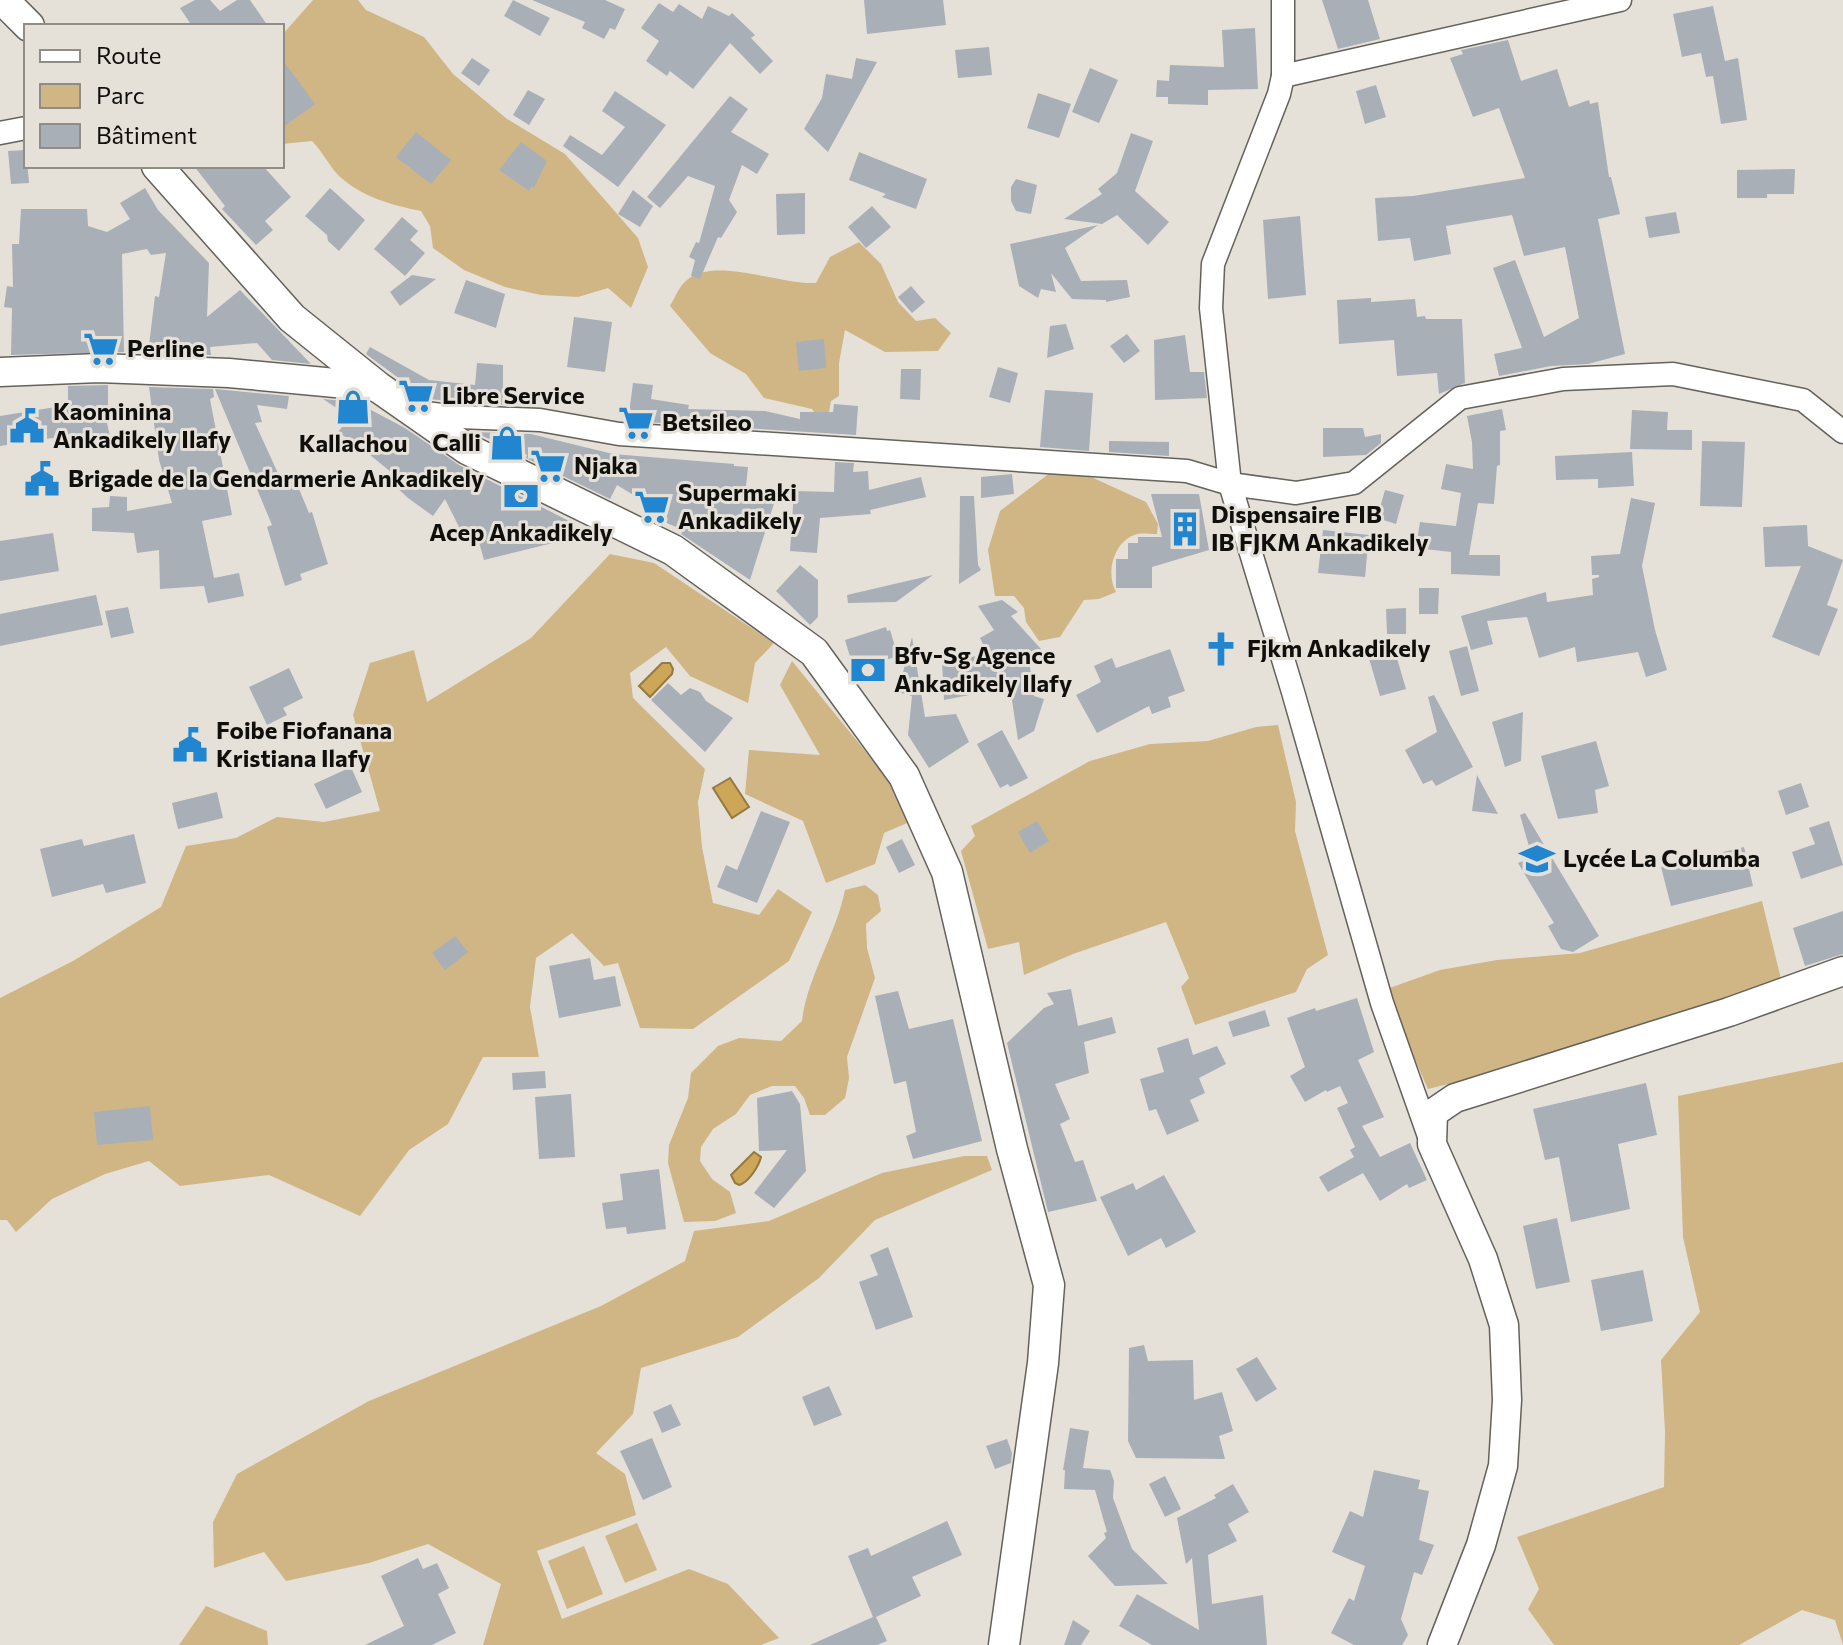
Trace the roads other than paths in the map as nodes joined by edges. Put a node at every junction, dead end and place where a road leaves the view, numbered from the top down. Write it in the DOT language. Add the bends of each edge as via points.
graph roads {
  1 [pos="3,0"];
  2 [pos="1283,0"];
  3 [pos="1620,0"];
  4 [pos="27,24"];
  5 [pos="1283,76"];
  6 [pos="24,128"];
  7 [pos="0,133"];
  8 [pos="159,168"];
  9 [pos="0,372"];
  10 [pos="378,387"];
  11 [pos="415,412"];
  12 [pos="1843,432"];
  13 [pos="1230,484"];
  14 [pos="1843,971"];
  15 [pos="1432,1144"];
  16 [pos="1004,1645"];
  17 [pos="1442,1645"];
  1 -- 4 [label="main road"];
  2 -- 5 [label="street"];
  3 -- 5 [label="street"];
  5 -- 13 [label="street" via="1213,264 1211,308"];
  6 -- 7 [label="street"];
  8 -- 10 [label="main road" via="292,318"];
  9 -- 10 [label="street" via="99,368 229,373"];
  10 -- 11 [label="main road"];
  11 -- 13 [label="street" via="540,420 619,434 1187,471"];
  11 -- 16 [label="main road" via="467,449 673,550 814,652 904,776 947,872 1049,1285"];
  12 -- 13 [label="street" via="1803,400 1673,374 1563,379 1460,398 1354,483 1296,493"];
  13 -- 15 [label="street" via="1382,1003"];
  14 -- 15 [label="street" via="1455,1098 1433,1113"];
  15 -- 17 [label="street" via="1483,1259 1504,1325 1507,1400 1503,1466 1481,1545"];
}
